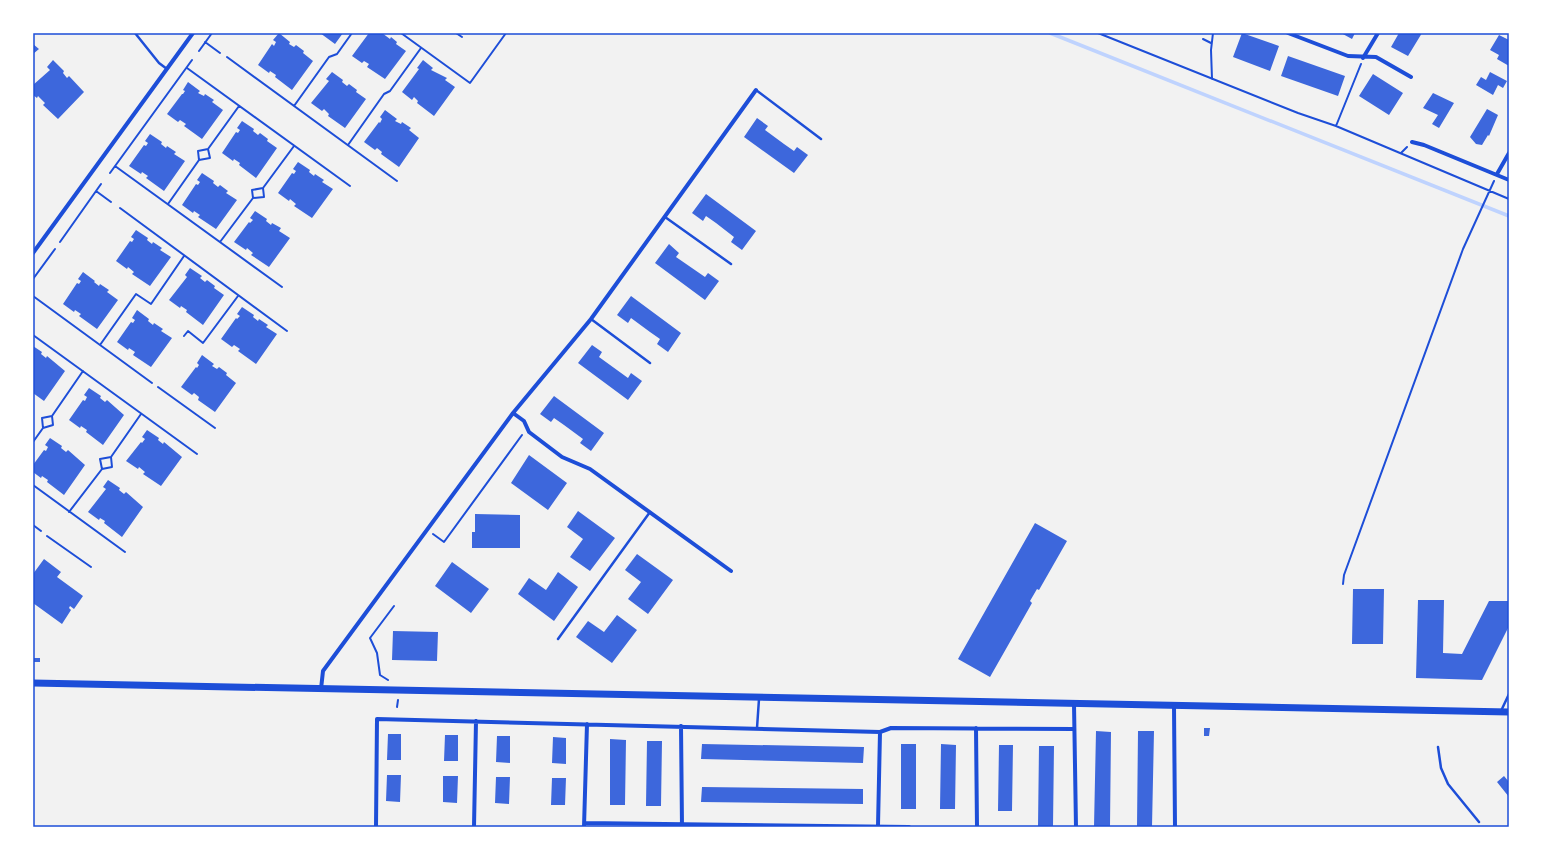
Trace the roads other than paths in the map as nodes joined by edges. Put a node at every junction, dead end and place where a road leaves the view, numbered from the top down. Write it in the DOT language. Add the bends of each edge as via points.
graph roads {
  1 [pos="136,33"];
  2 [pos="193,33"];
  3 [pos="1288,33"];
  4 [pos="1378,33"];
  5 [pos="1363,58"];
  6 [pos="167,69"];
  7 [pos="1411,77"];
  8 [pos="756,90"];
  9 [pos="821,139"];
  10 [pos="1412,142"];
  11 [pos="1509,153"];
  12 [pos="1497,174"];
  13 [pos="1509,180"];
  14 [pos="665,217"];
  15 [pos="33,253"];
  16 [pos="731,264"];
  17 [pos="591,319"];
  18 [pos="650,363"];
  19 [pos="513,413"];
  20 [pos="650,512"];
  21 [pos="731,571"];
  22 [pos="558,639"];
  23 [pos="33,683"];
  24 [pos="321,689"];
  25 [pos="1509,694"];
  26 [pos="759,698"];
  27 [pos="1074,704"];
  28 [pos="1174,706"];
  29 [pos="1501,712"];
  30 [pos="1509,712"];
  31 [pos="476,721"];
  32 [pos="586,724"];
  33 [pos="681,726"];
  34 [pos="757,728"];
  35 [pos="976,728"];
  36 [pos="1074,729"];
  37 [pos="880,732"];
  38 [pos="1438,747"];
  39 [pos="1479,822"];
  40 [pos="584,825"];
  41 [pos="682,826"];
  42 [pos="779,826"];
  43 [pos="878,826"];
  44 [pos="376,827"];
  45 [pos="474,827"];
  46 [pos="909,827"];
  47 [pos="976,827"];
  48 [pos="1076,827"];
  49 [pos="1175,827"];
  1 -- 6 [label="lane" via="159,63"];
  2 -- 6 [label="street"];
  3 -- 5 [label="street" via="1348,56"];
  4 -- 5 [label="street"];
  5 -- 7 [label="street" via="1376,58"];
  6 -- 15 [label="street"];
  8 -- 9 [label="lane"];
  8 -- 14 [label="street"];
  10 -- 12 [label="street"];
  11 -- 12 [label="street"];
  12 -- 13 [label="street"];
  14 -- 16 [label="lane"];
  14 -- 17 [label="street"];
  17 -- 18 [label="lane"];
  17 -- 19 [label="street"];
  19 -- 20 [label="street" via="524,420 529,432 562,457 590,469"];
  19 -- 24 [label="street" via="323,671"];
  20 -- 21 [label="street"];
  20 -- 22 [label="lane"];
  23 -- 24 [label="street"];
  24 -- 26 [label="street"];
  25 -- 29 [label="lane"];
  26 -- 27 [label="street"];
  26 -- 34 [label="lane"];
  27 -- 28 [label="street"];
  27 -- 36 [label="street"];
  28 -- 29 [label="street"];
  28 -- 49 [label="street"];
  29 -- 30 [label="street"];
  31 -- 32 [label="street"];
  31 -- 44 [label="street" via="377,719"];
  31 -- 45 [label="street"];
  32 -- 33 [label="street"];
  32 -- 40 [label="street"];
  33 -- 34 [label="street"];
  33 -- 41 [label="street"];
  34 -- 37 [label="street"];
  35 -- 36 [label="street"];
  35 -- 37 [label="street" via="891,728"];
  35 -- 47 [label="street"];
  36 -- 48 [label="street"];
  37 -- 43 [label="street"];
  38 -- 39 [label="lane" via="1441,768 1448,784"];
  40 -- 41 [label="street"];
  41 -- 42 [label="street"];
  42 -- 43 [label="street"];
  43 -- 46 [label="street"];
}
